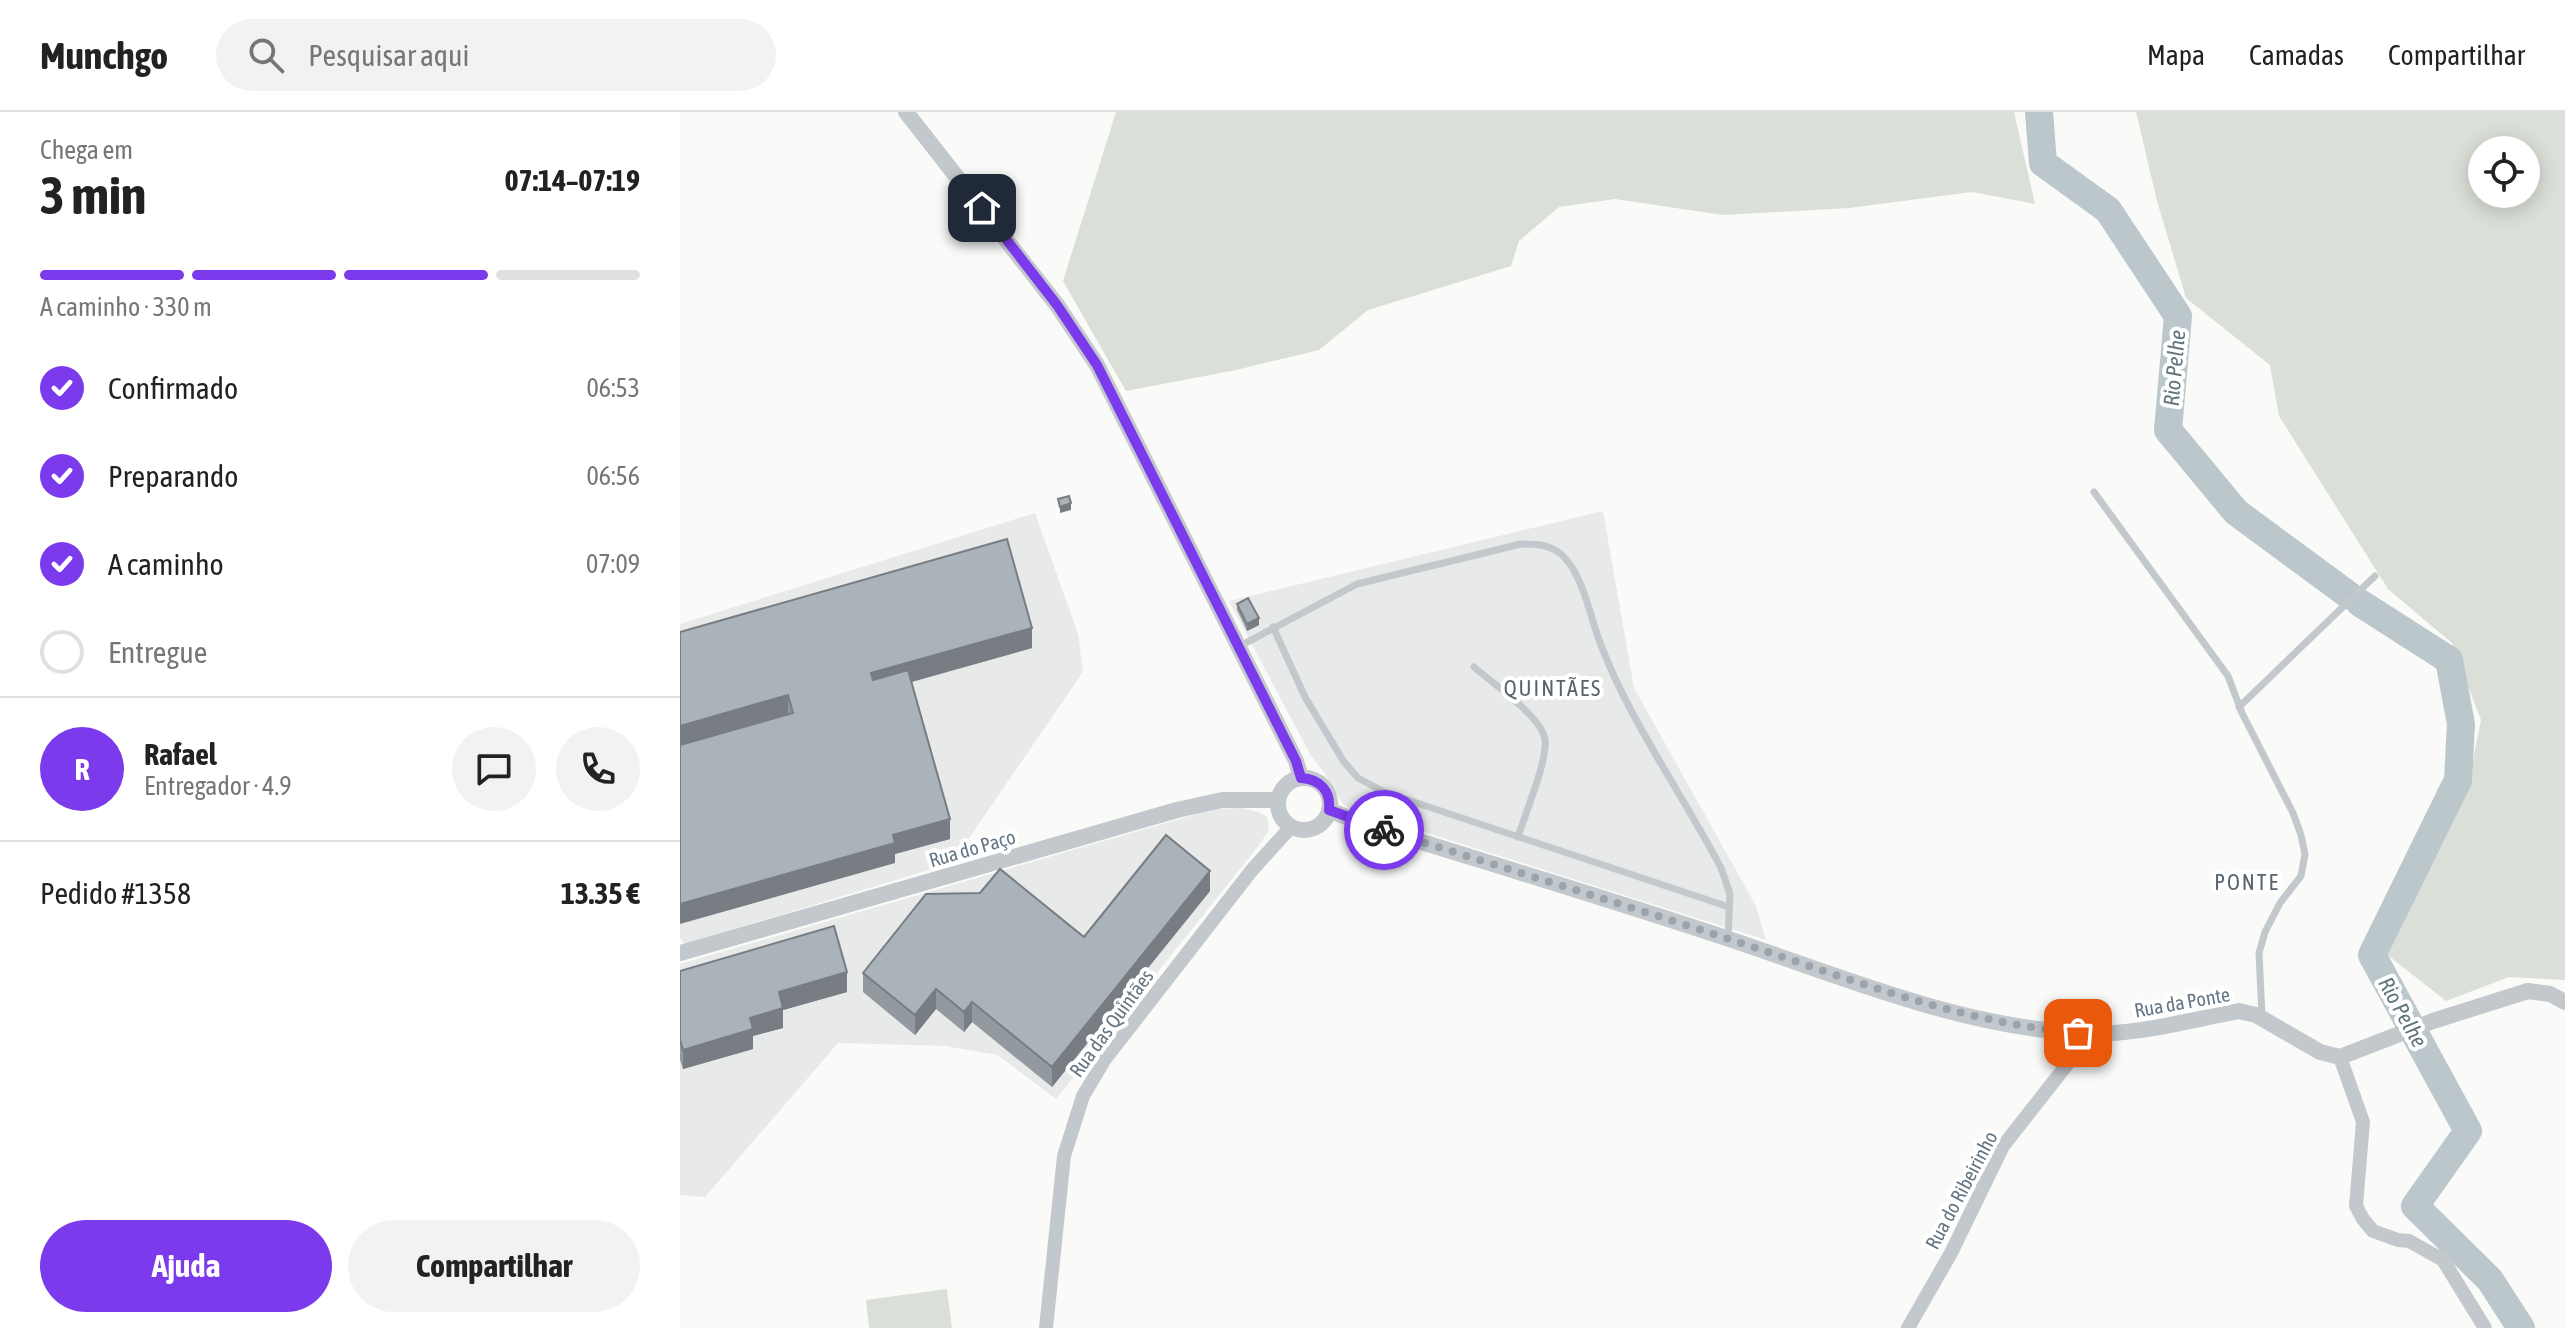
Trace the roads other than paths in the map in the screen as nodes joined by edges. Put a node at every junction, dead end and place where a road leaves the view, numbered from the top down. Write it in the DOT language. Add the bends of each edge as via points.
graph roads {
  1 [pos="906,112"];
  2 [pos="2094,492"];
  3 [pos="2375,576"];
  4 [pos="1273,627"];
  5 [pos="1240,646"];
  6 [pos="1474,667"];
  7 [pos="2239,707"];
  8 [pos="1301,778"];
  9 [pos="1278,800"];
  10 [pos="1329,810"];
  11 [pos="1291,827"];
  12 [pos="1518,837"];
  13 [pos="1729,907"];
  14 [pos="1728,939"];
  15 [pos="680,953"];
  16 [pos="2565,1002"];
  17 [pos="2262,1018"];
  18 [pos="2078,1033"];
  19 [pos="2340,1057"];
  20 [pos="1046,1328"];
  21 [pos="1908,1328"];
  22 [pos="2485,1328"];
  1 -- 5 [label="street" via="1057,305 1097,365"];
  2 -- 7 [label="lane" via="2228,676"];
  3 -- 7 [label="lane"];
  4 -- 5 [label="lane"];
  4 -- 12 [label="lane" via="1305,697 1358,778 1384,792"];
  4 -- 13 [label="lane" via="1357,584 1521,544 1543,544 1562,555 1578,578 1601,645 1635,716 1721,868"];
  5 -- 8 [label="street"];
  6 -- 12 [label="lane" via="1536,721 1545,738 1544,757"];
  7 -- 17 [label="lane" via="2293,813 2305,854 2301,876 2280,903 2259,953"];
  8 -- 9 [label="street" via="1286,785"];
  8 -- 10 [label="street" via="1321,785"];
  9 -- 11 [label="street" via="1280,815"];
  9 -- 15 [label="street, Rua do Paço" via="1222,800 1177,810"];
  10 -- 11 [label="street" via="1314,828"];
  10 -- 14 [label="street, Rua da Ponte"];
  11 -- 20 [label="street, Rua das Quintães" via="1105,1059 1083,1096 1060,1176"];
  12 -- 13 [label="lane"];
  13 -- 14 [label="lane"];
  14 -- 18 [label="street, Rua da Ponte" via="1948,1011"];
  16 -- 19 [label="street" via="2528,991"];
  17 -- 18 [label="street, Rua da Ponte" via="2239,1011 2121,1032"];
  17 -- 19 [label="street, Rua da Ponte" via="2320,1052"];
  18 -- 21 [label="street, Rua do Ribeirinho" via="2069,1062 2003,1146"];
  19 -- 22 [label="street" via="2363,1122 2356,1206 2373,1231 2409,1241 2443,1260"];
}
